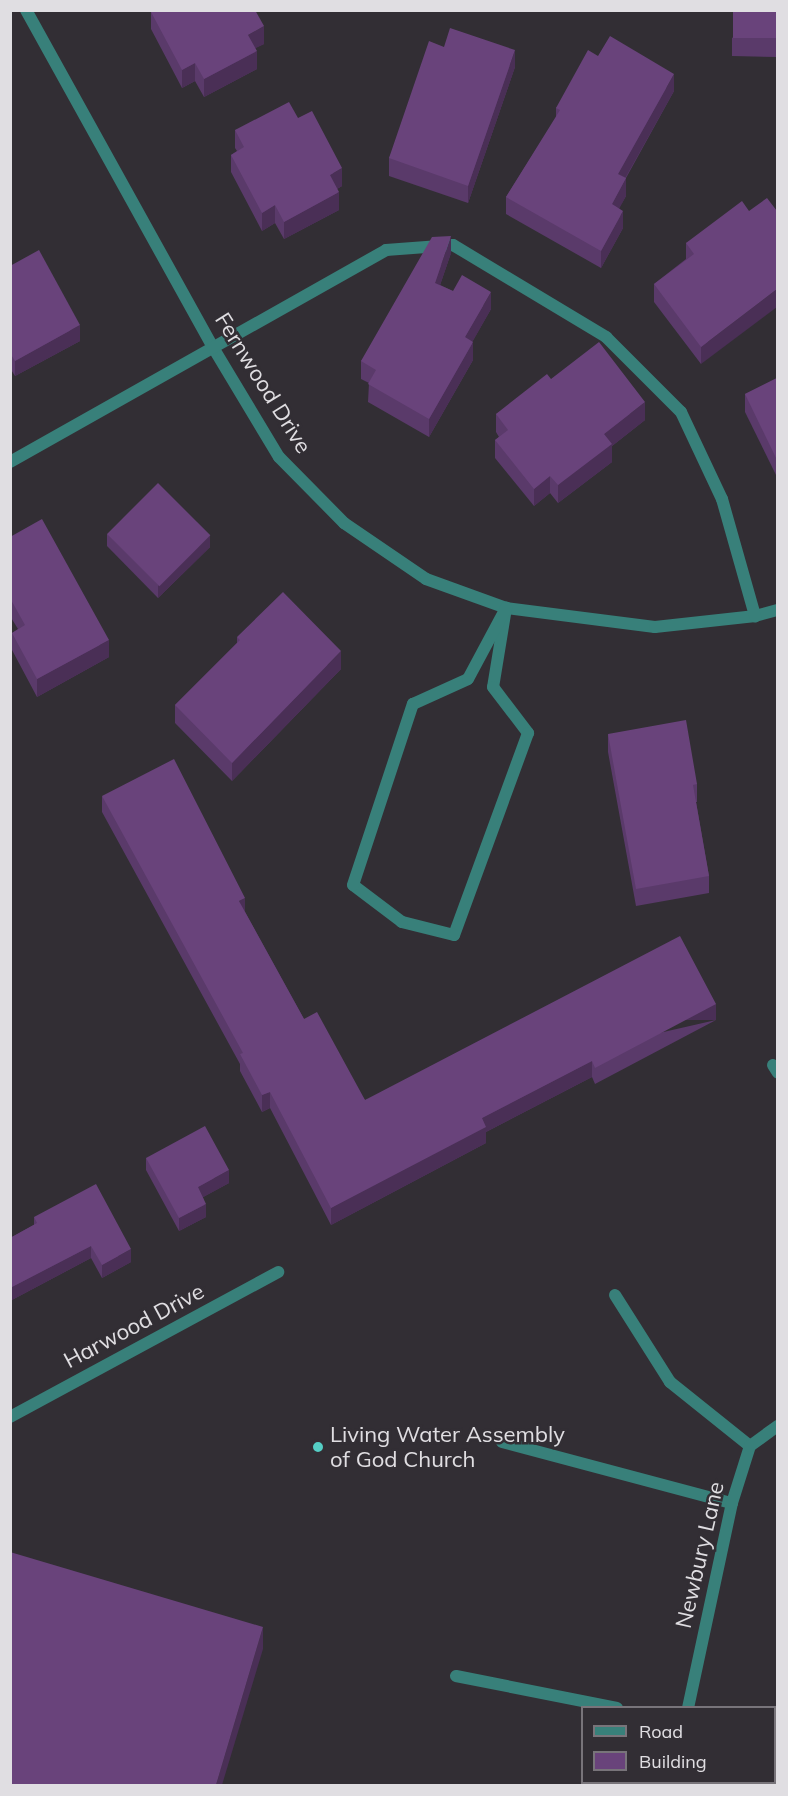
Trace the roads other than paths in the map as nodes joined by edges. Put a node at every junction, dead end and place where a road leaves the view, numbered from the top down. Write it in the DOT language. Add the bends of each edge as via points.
graph roads {
  1 [pos="26,10"];
  2 [pos="214,349"];
  3 [pos="10,462"];
  4 [pos="506,608"];
  5 [pos="777,610"];
  6 [pos="755,616"];
  7 [pos="278,1272"];
  8 [pos="615,1295"];
  9 [pos="10,1417"];
  10 [pos="777,1426"];
  11 [pos="502,1442"];
  12 [pos="750,1446"];
  13 [pos="732,1503"];
  14 [pos="456,1676"];
  15 [pos="612,1706"];
  16 [pos="687,1706"];
  1 -- 2 [label="street, Fernwood Drive"];
  2 -- 3 [label="street"];
  2 -- 4 [label="street, Fernwood Drive" via="279,457 344,524 426,579"];
  2 -- 6 [label="street" via="386,250 453,245 606,337 681,412 722,499"];
  4 -- 4 [label="street" via="493,687 528,733 454,935 402,922 353,885 413,704 468,679"];
  4 -- 6 [label="street, Fernwood Drive" via="655,627"];
  5 -- 6 [label="street, Fernwood Drive"];
  7 -- 9 [label="street, Harwood Drive"];
  8 -- 12 [label="street" via="670,1382"];
  10 -- 12 [label="street"];
  11 -- 13 [label="street"];
  12 -- 13 [label="street, Newbury Lane"];
  13 -- 16 [label="street, Newbury Lane"];
  14 -- 15 [label="street"];
}
